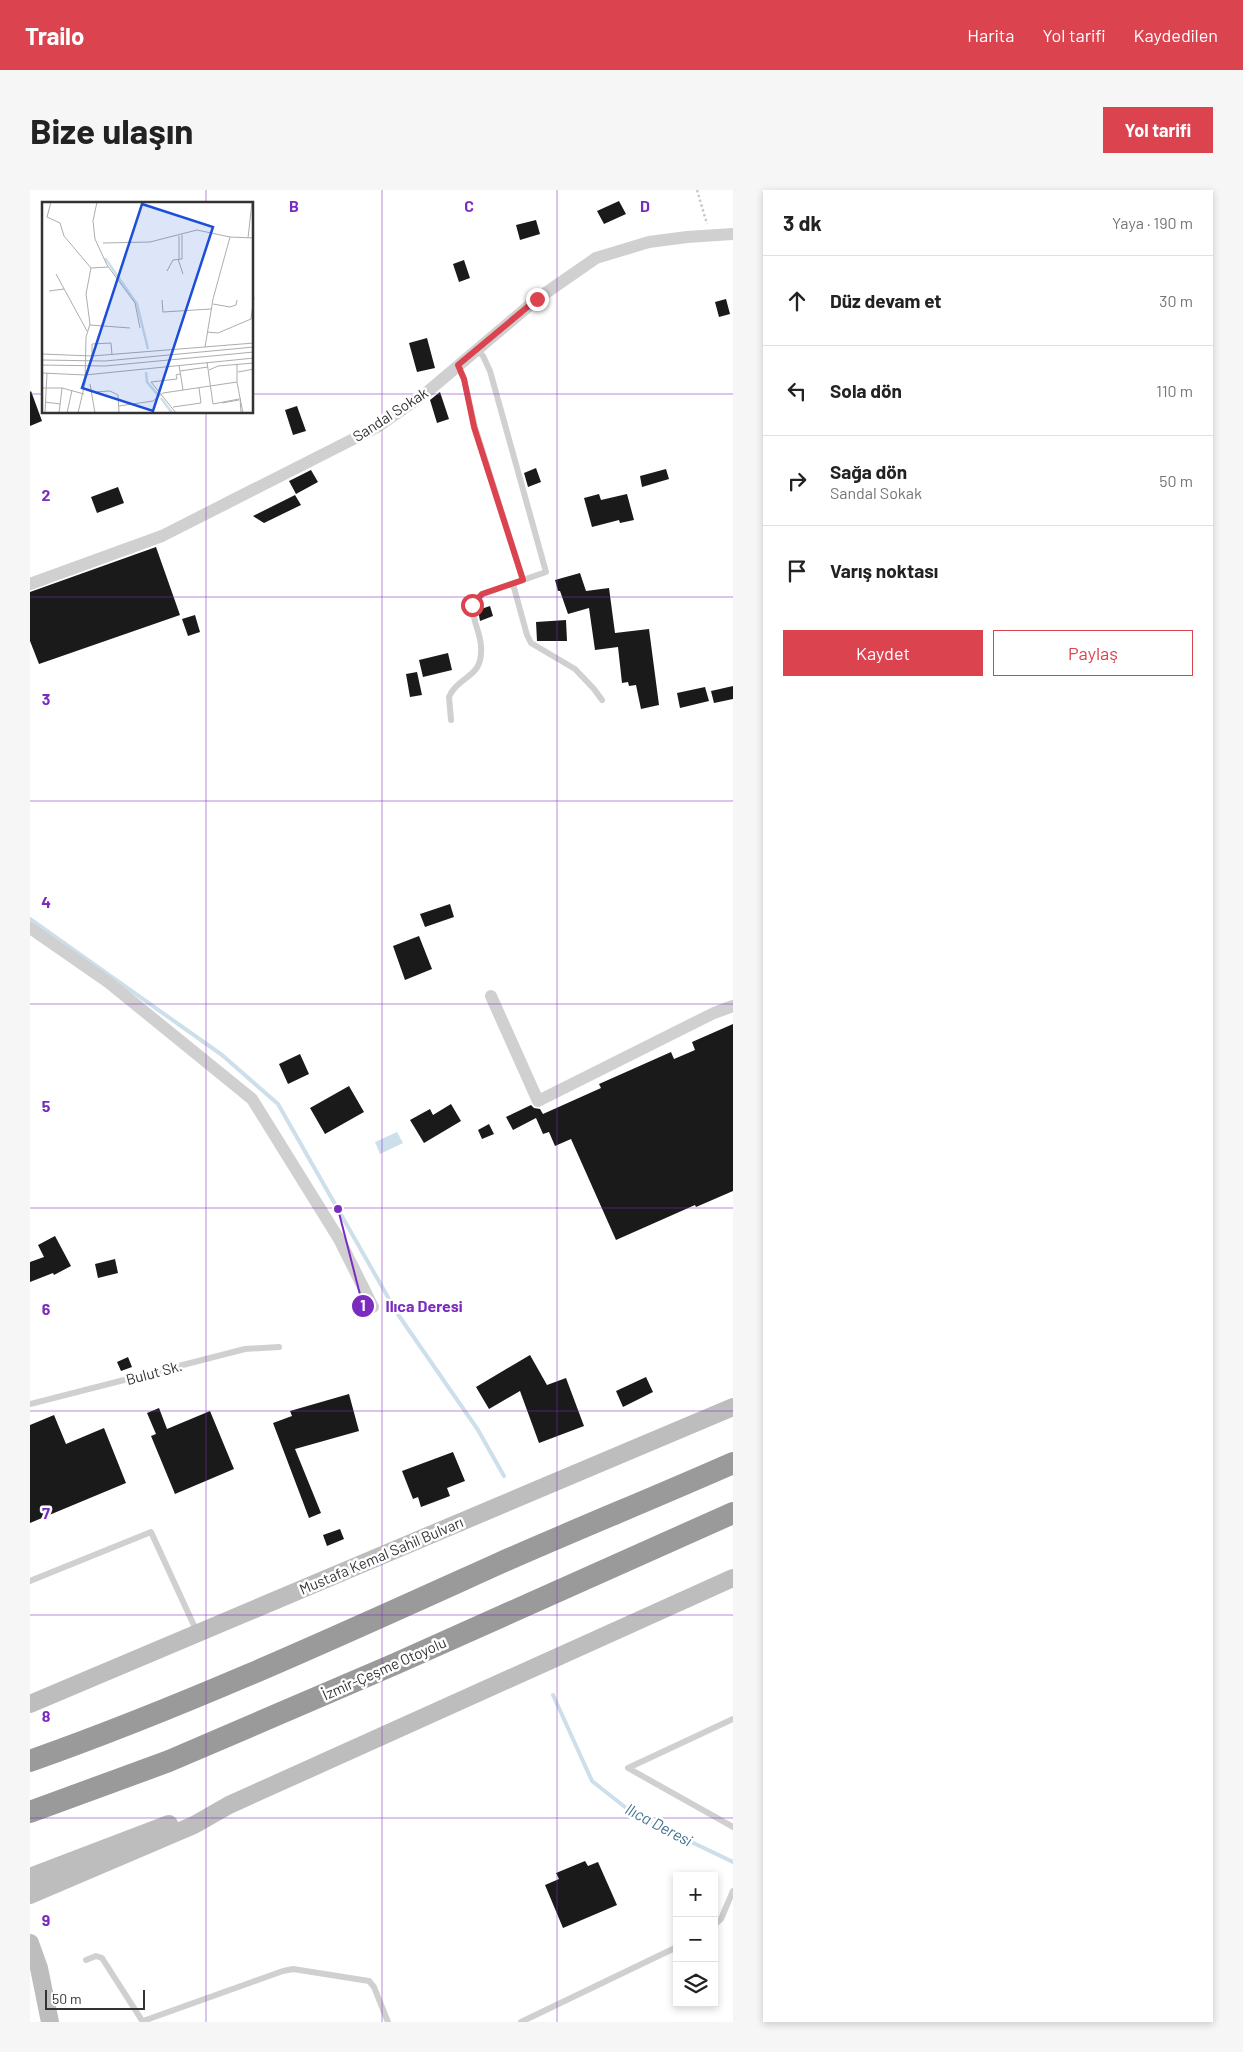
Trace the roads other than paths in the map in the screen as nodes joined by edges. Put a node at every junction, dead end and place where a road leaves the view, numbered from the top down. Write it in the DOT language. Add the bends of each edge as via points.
graph roads {
  1 [pos="733,234"];
  2 [pos="477,349"];
  3 [pos="458,365"];
  4 [pos="523,580"];
  5 [pos="30,584"];
  6 [pos="513,584"];
  7 [pos="602,700"];
  8 [pos="451,720"];
  9 [pos="30,928"];
  10 [pos="491,996"];
  11 [pos="733,1006"];
  12 [pos="373,1307"];
  13 [pos="279,1347"];
  14 [pos="30,1404"];
  15 [pos="733,1407"];
  16 [pos="733,1463"];
  17 [pos="733,1513"];
  18 [pos="733,1578"];
  19 [pos="30,1581"];
  20 [pos="733,1587"];
  21 [pos="684,1599"];
  22 [pos="197,1633"];
  23 [pos="30,1704"];
  24 [pos="733,1719"];
  25 [pos="34,1760"];
  26 [pos="230,1805"];
  27 [pos="30,1812"];
  28 [pos="733,1827"];
  29 [pos="30,1877"];
  30 [pos="733,1891"];
  31 [pos="30,1895"];
  32 [pos="718,1922"];
  33 [pos="30,1943"];
  34 [pos="673,1949"];
  35 [pos="86,1960"];
  36 [pos="50,2022"];
  37 [pos="143,2022"];
  38 [pos="388,2022"];
  39 [pos="521,2022"];
  1 -- 2 [label="street, Sandal Sokak" via="648,242 596,258 537,299"];
  2 -- 3 [label="street, Sandal Sokak"];
  2 -- 4 [label="lane" via="490,371 546,572"];
  3 -- 4 [label="lane" via="474,427"];
  3 -- 5 [label="street, Sandal Sokak" via="426,393 377,427 225,505 162,536"];
  4 -- 6 [label="lane"];
  6 -- 7 [label="lane" via="531,643 575,670"];
  6 -- 8 [label="lane" via="482,594 472,605 480,638 480,661 473,673 449,697"];
  9 -- 12 [label="street" via="108,982 252,1099 339,1239"];
  10 -- 11 [label="street" via="538,1102"];
  13 -- 14 [label="lane, Bulut Sk." via="244,1349"];
  15 -- 22 [label="street, Mustafa Kemal Sahil Bulvarı"];
  16 -- 25 [label="highway" via="258,1672 153,1716"];
  17 -- 27 [label="highway, İzmir-Çeşme Otoyolu" via="386,1668 169,1760"];
  18 -- 21 [label="street"];
  19 -- 22 [label="lane" via="152,1532"];
  20 -- 21 [label="lane"];
  21 -- 26 [label="street"];
  22 -- 23 [label="street, Mustafa Kemal Sahil Bulvarı"];
  24 -- 28 [label="lane" via="628,1768"];
  26 -- 29 [label="street" via="189,1816"];
  26 -- 31 [label="street" via="194,1825"];
  30 -- 32 [label="lane"];
  33 -- 36 [label="street" via="39,1968"];
  34 -- 39 [label="lane"];
  35 -- 37 [label="lane" via="96,1956 102,1958"];
  37 -- 38 [label="lane" via="293,1969 369,1981"];
}
